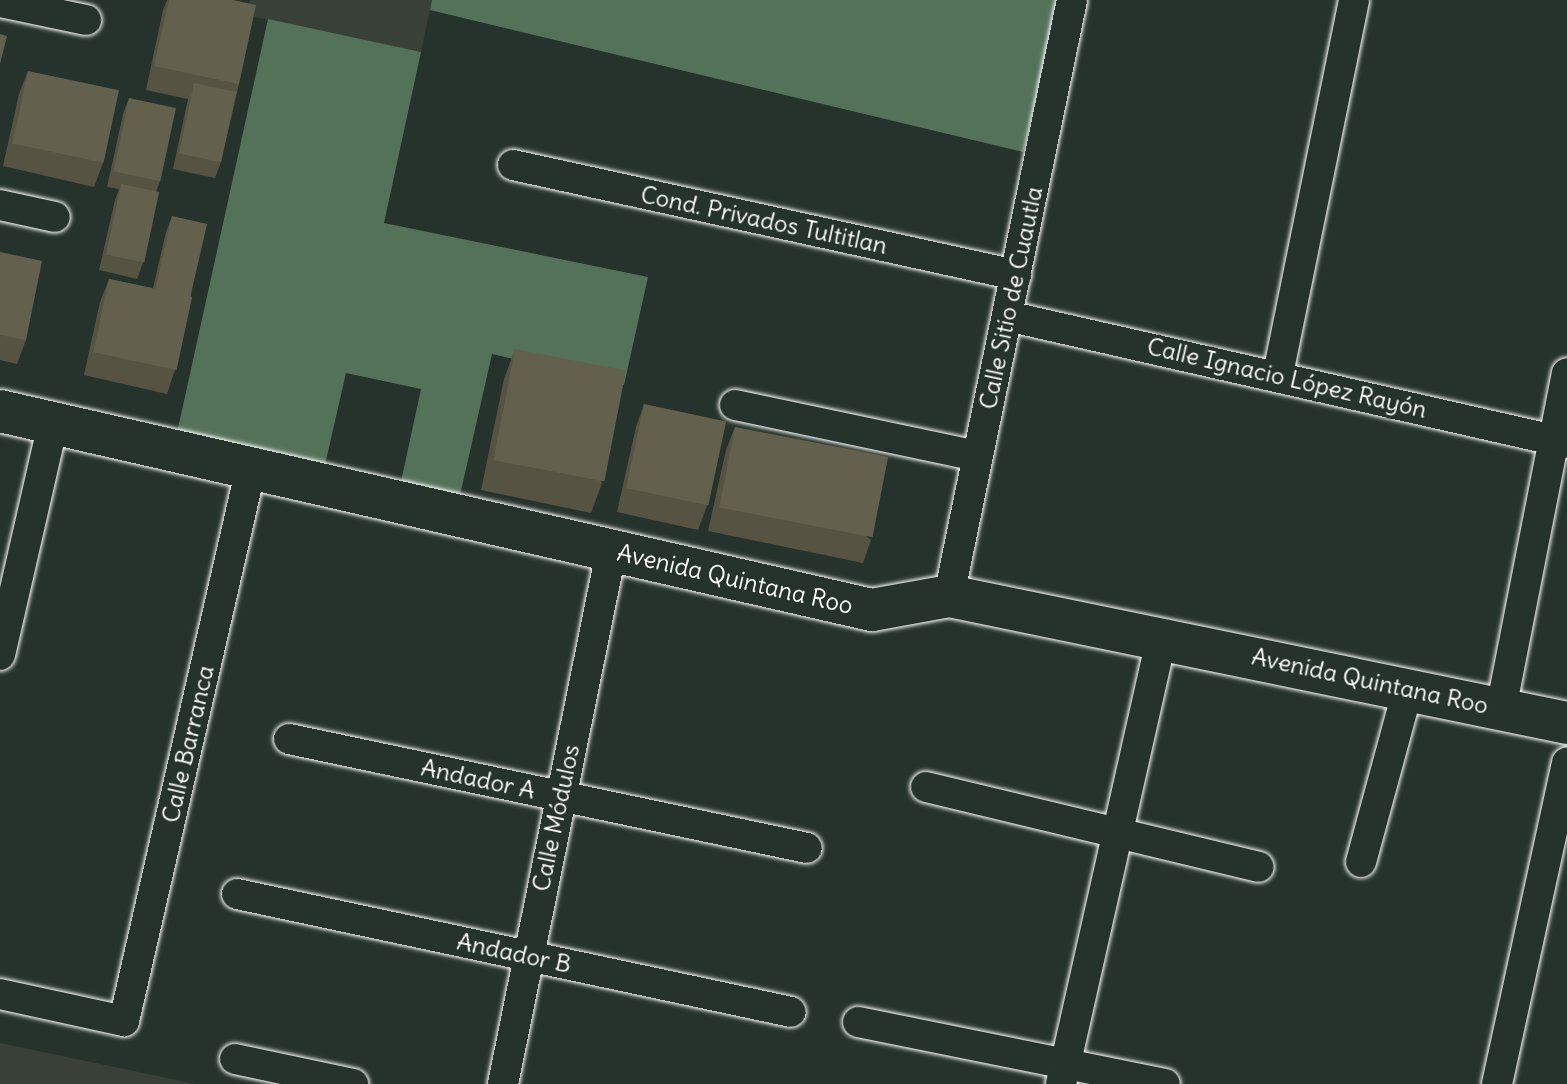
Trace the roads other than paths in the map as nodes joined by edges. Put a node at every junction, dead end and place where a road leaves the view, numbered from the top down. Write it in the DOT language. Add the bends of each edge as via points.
graph roads {
  1 [pos="1072,0"];
  2 [pos="1354,0"];
  3 [pos="0,2"];
  4 [pos="86,20"];
  5 [pos="513,165"];
  6 [pos="0,205"];
  7 [pos="55,217"];
  8 [pos="1016,275"];
  9 [pos="1007,316"];
  10 [pos="1567,373"];
  11 [pos="1278,374"];
  12 [pos="735,405"];
  13 [pos="0,411"];
  14 [pos="53,424"];
  15 [pos="1560,442"];
  16 [pos="978,456"];
  17 [pos="251,468"];
  18 [pos="611,552"];
  19 [pos="949,596"];
  20 [pos="1162,636"];
  21 [pos="0,655"];
  22 [pos="1408,689"];
  23 [pos="1501,709"];
  24 [pos="1567,723"];
  25 [pos="289,739"];
  26 [pos="1567,763"];
  27 [pos="926,787"];
  28 [pos="561,796"];
  29 [pos="1118,831"];
  30 [pos="807,848"];
  31 [pos="1361,862"];
  32 [pos="1258,867"];
  33 [pos="237,894"];
  34 [pos="527,956"];
  35 [pos="0,994"];
  36 [pos="791,1012"];
  37 [pos="858,1022"];
  38 [pos="235,1059"];
  39 [pos="1063,1072"];
  40 [pos="353,1084"];
  41 [pos="503,1084"];
  42 [pos="1165,1084"];
  43 [pos="1497,1084"];
  1 -- 8 [label="street, Calle Sitio de Cuautla"];
  2 -- 11 [label="street"];
  3 -- 4 [label="street"];
  5 -- 8 [label="street, Cond. Privados Tultitlan"];
  6 -- 7 [label="street"];
  8 -- 9 [label="street, Calle Sitio de Cuautla"];
  9 -- 11 [label="street, Calle Ignacio López Rayón"];
  9 -- 16 [label="street, Calle Sitio de Cuautla"];
  10 -- 15 [label="street"];
  11 -- 15 [label="street, Calle Ignacio López Rayón"];
  12 -- 16 [label="street"];
  13 -- 14 [label="main road, Avenida Quintana Roo"];
  14 -- 17 [label="main road, Avenida Quintana Roo"];
  14 -- 21 [label="street"];
  15 -- 23 [label="street"];
  16 -- 19 [label="street, Calle Sitio de Cuautla"];
  17 -- 18 [label="main road, Avenida Quintana Roo"];
  17 -- 35 [label="street, Calle Barranca" via="124,1021"];
  18 -- 19 [label="main road, Avenida Quintana Roo" via="872,610"];
  18 -- 28 [label="street, Calle Módulos"];
  19 -- 20 [label="main road, Avenida Quintana Roo"];
  20 -- 22 [label="main road, Avenida Quintana Roo"];
  20 -- 29 [label="street"];
  22 -- 23 [label="main road, Avenida Quintana Roo"];
  22 -- 31 [label="street"];
  23 -- 24 [label="main road, Avenida Quintana Roo"];
  25 -- 28 [label="street, Andador A"];
  26 -- 43 [label="street"];
  27 -- 29 [label="street"];
  28 -- 30 [label="street, Andador A"];
  28 -- 34 [label="street, Calle Módulos"];
  29 -- 32 [label="street"];
  29 -- 39 [label="street"];
  33 -- 34 [label="street, Andador B"];
  34 -- 36 [label="street, Andador B"];
  34 -- 41 [label="street, Calle Módulos"];
  37 -- 39 [label="street"];
  38 -- 40 [label="street"];
  39 -- 42 [label="street"];
}
